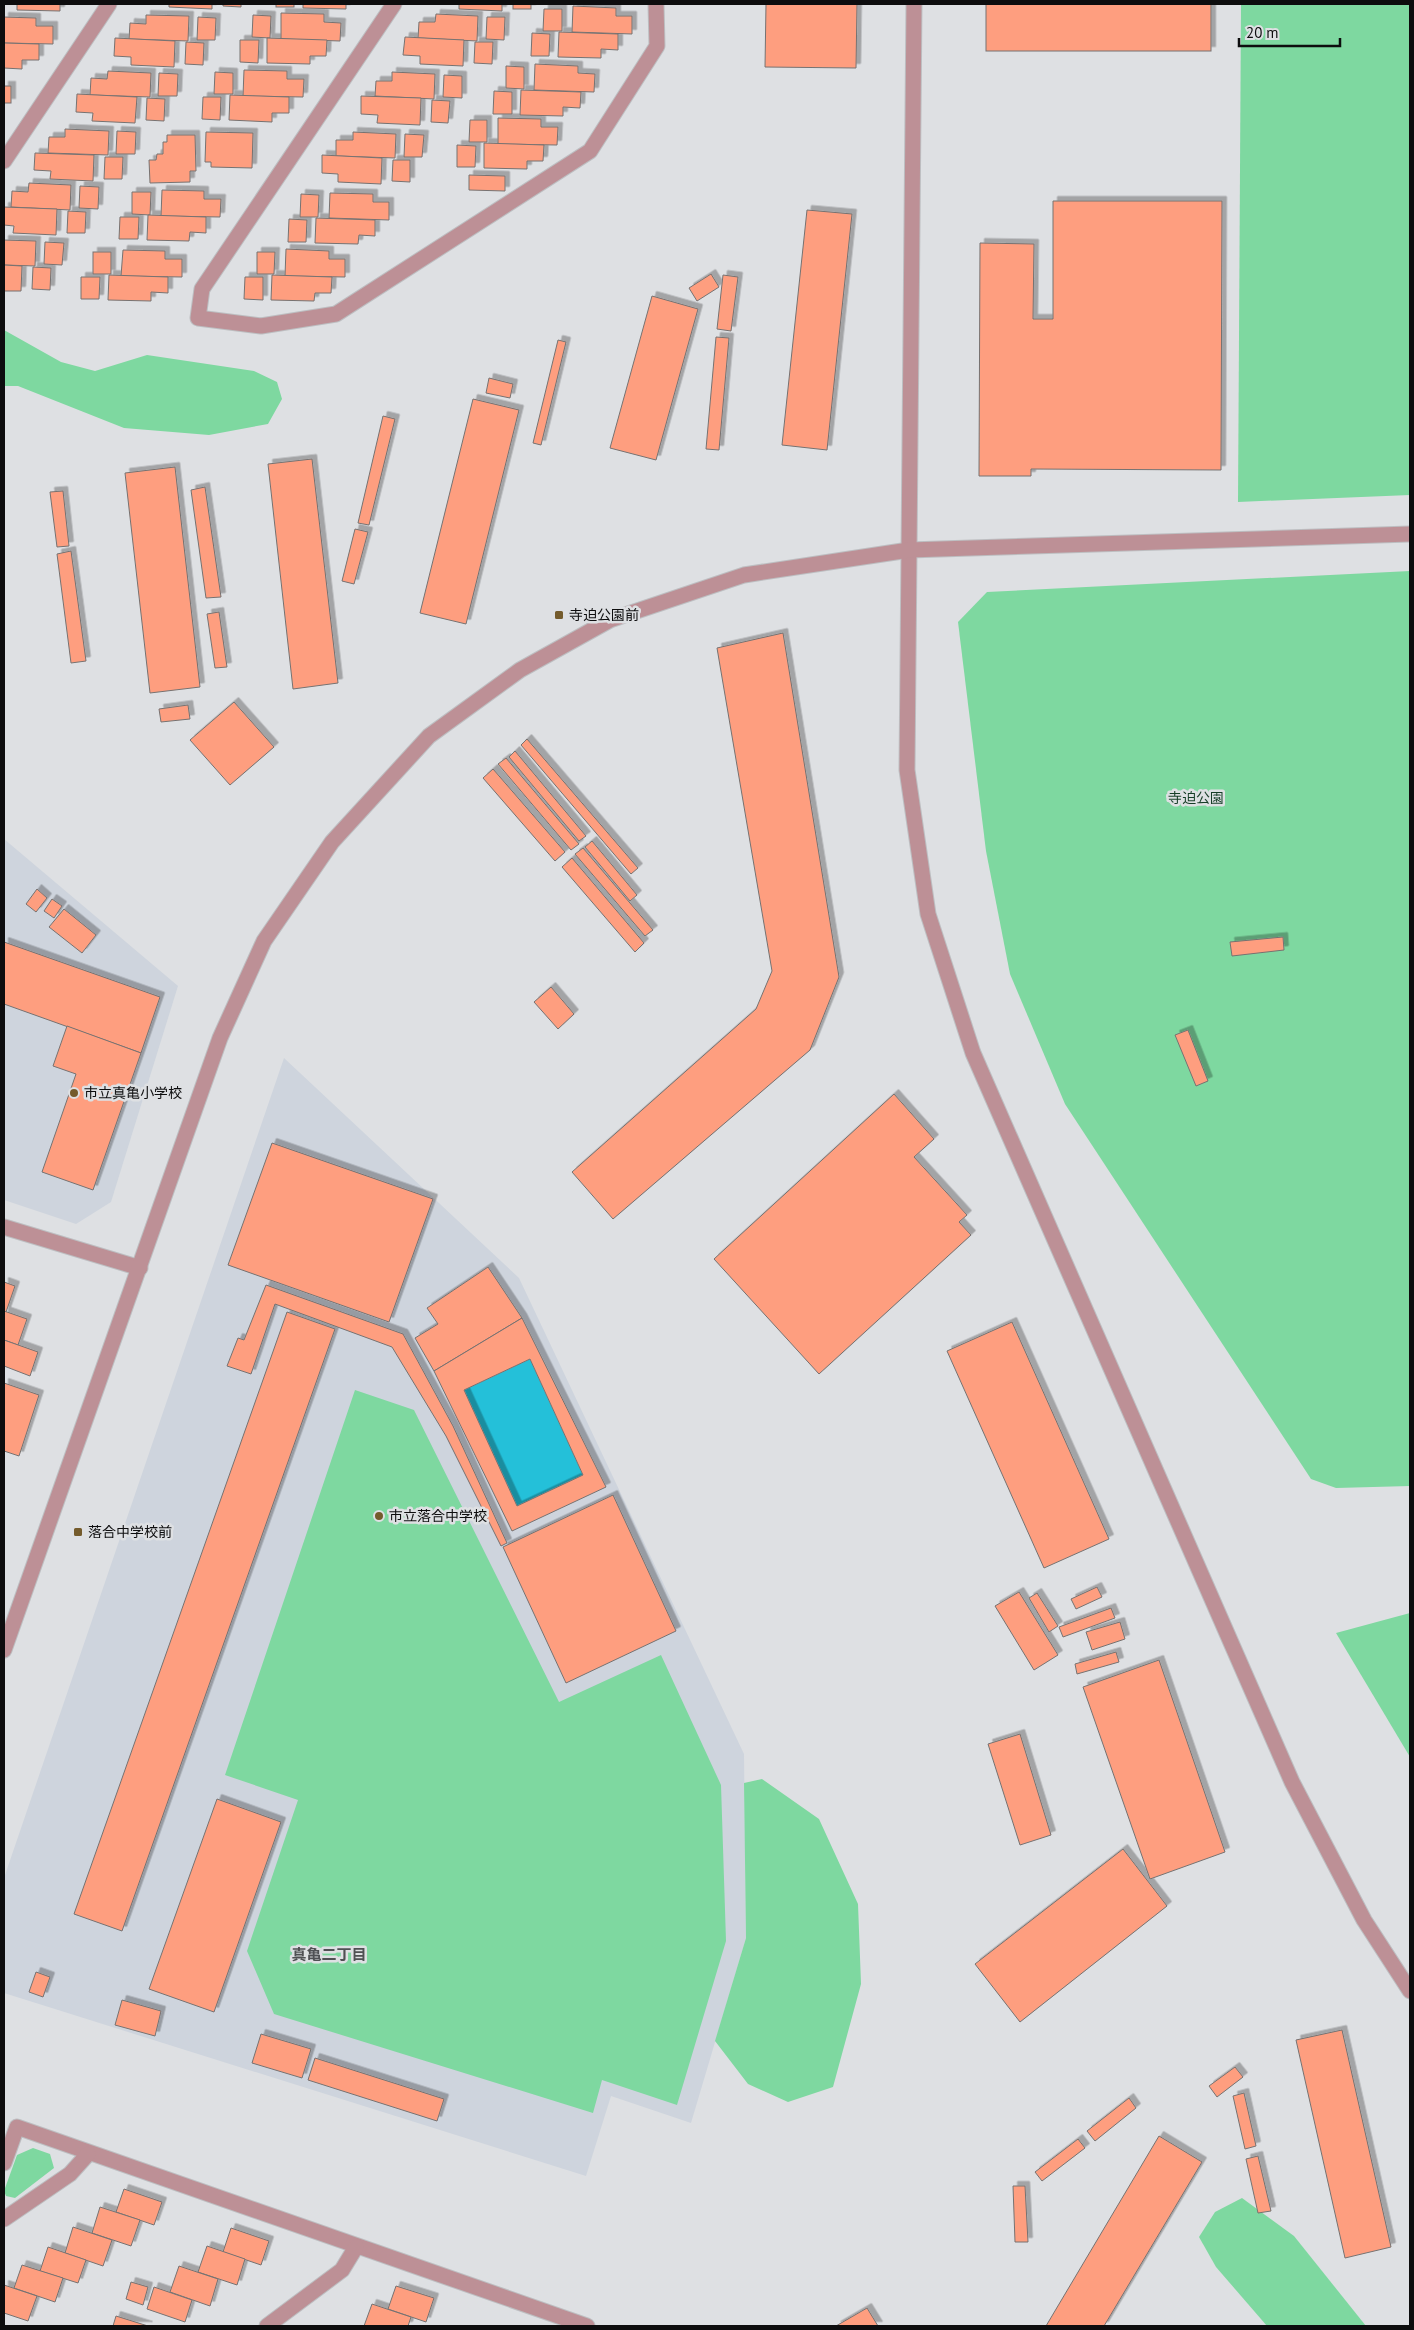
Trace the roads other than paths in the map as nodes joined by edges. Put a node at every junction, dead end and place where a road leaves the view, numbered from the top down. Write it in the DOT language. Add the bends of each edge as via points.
graph roads {
  1 [pos="109,4"];
  2 [pos="394,4"];
  3 [pos="656,4"];
  4 [pos="914,4"];
  5 [pos="4,161"];
  6 [pos="1410,534"];
  7 [pos="909,550"];
  8 [pos="4,1227"];
  9 [pos="140,1268"];
  10 [pos="4,1650"];
  11 [pos="1410,1991"];
  12 [pos="88,2154"];
  13 [pos="4,2163"];
  14 [pos="4,2219"];
  15 [pos="356,2247"];
  16 [pos="267,2326"];
  17 [pos="587,2326"];
  1 -- 5 [label="street"];
  2 -- 3 [label="street" via="202,289 198,318 261,326 336,314 590,151 657,46"];
  4 -- 7 [label="street"];
  6 -- 7 [label="street"];
  7 -- 9 [label="street" via="744,575 610,620 520,670 429,736 332,842 264,941 220,1038"];
  7 -- 11 [label="street" via="907,770 928,914 973,1052 1292,1782 1364,1920"];
  8 -- 9 [label="street"];
  9 -- 10 [label="street"];
  12 -- 13 [label="street" via="17,2128"];
  12 -- 14 [label="street" via="70,2174"];
  12 -- 15 [label="street"];
  15 -- 16 [label="street" via="342,2270"];
  15 -- 17 [label="street"];
}
